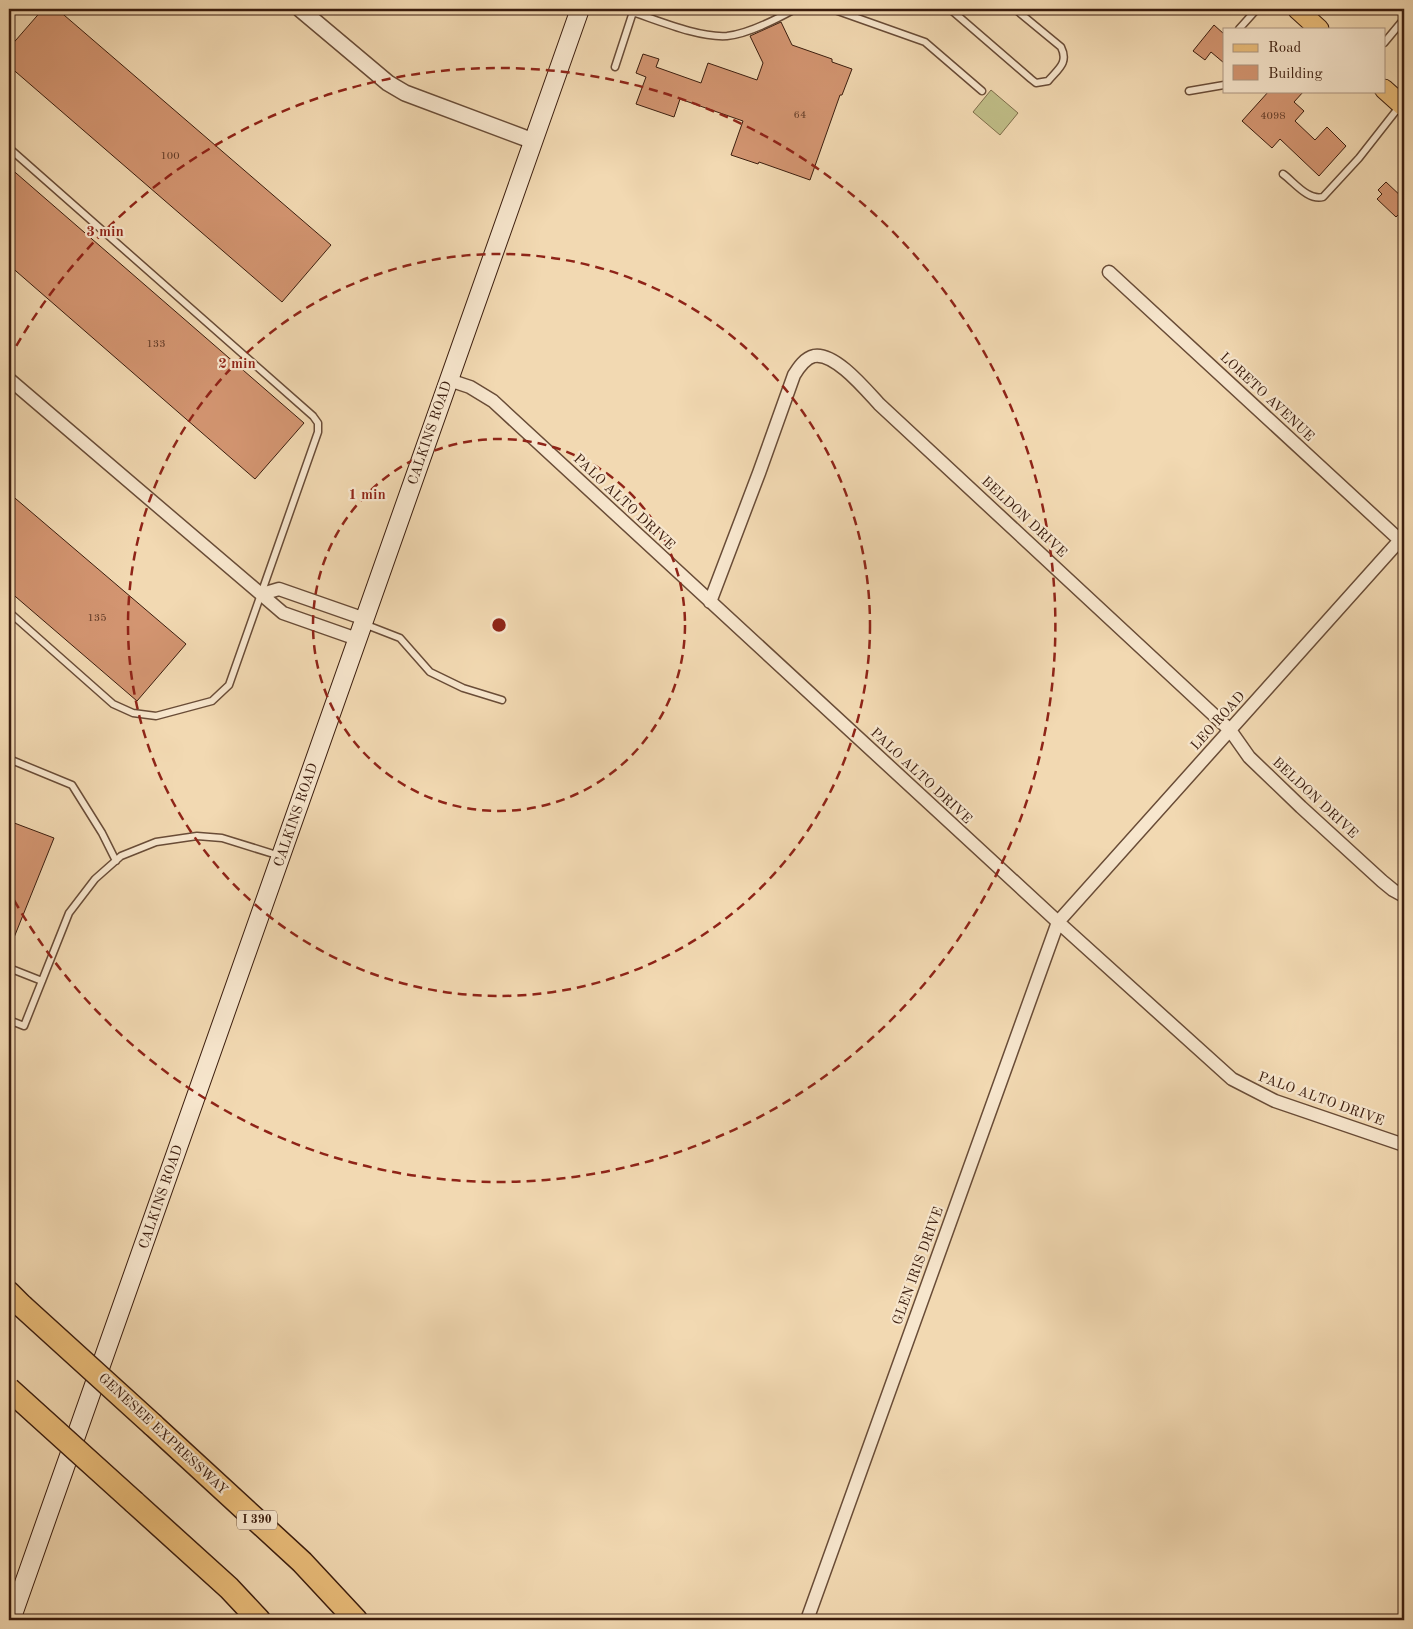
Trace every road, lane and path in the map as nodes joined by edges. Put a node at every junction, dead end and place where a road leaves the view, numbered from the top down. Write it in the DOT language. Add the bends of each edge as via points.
graph roads {
  1 [pos="300,9"];
  2 [pos="580,9"];
  3 [pos="623,9"];
  4 [pos="795,9"];
  5 [pos="832,9"];
  6 [pos="950,9"];
  7 [pos="1015,9"];
  8 [pos="1257,9"];
  9 [pos="1296,9"];
  10 [pos="633,12"];
  11 [pos="1404,19"];
  12 [pos="1240,28"];
  13 [pos="1317,28"];
  14 [pos="1386,41"];
  15 [pos="615,67"];
  16 [pos="1223,84"];
  17 [pos="1189,90"];
  18 [pos="1386,90"];
  19 [pos="982,91"];
  20 [pos="1403,103"];
  21 [pos="533,141"];
  22 [pos="9,148"];
  23 [pos="1284,174"];
  24 [pos="1109,272"];
  25 [pos="9,379"];
  26 [pos="449,380"];
  27 [pos="1402,542"];
  28 [pos="262,594"];
  29 [pos="710,602"];
  30 [pos="9,612"];
  31 [pos="362,628"];
  32 [pos="502,700"];
  33 [pos="1230,730"];
  34 [pos="9,759"];
  35 [pos="282,856"];
  36 [pos="116,861"];
  37 [pos="1404,896"];
  38 [pos="1058,922"];
  39 [pos="9,968"];
  40 [pos="42,981"];
  41 [pos="9,1020"];
  42 [pos="1404,1145"];
  43 [pos="16,1299"];
  44 [pos="9,1389"];
  45 [pos="11,1620"];
  46 [pos="259,1620"];
  47 [pos="356,1620"];
  48 [pos="807,1620"];
  1 -- 21 [label="street" via="405,94"];
  2 -- 21 [label="main road, CALKINS ROAD"];
  3 -- 10 [label="lane"];
  4 -- 10 [label="lane" via="728,36 703,35"];
  5 -- 19 [label="lane" via="924,42"];
  6 -- 7 [label="lane" via="1036,83 1048,81 1063,63 1065,55 1060,47"];
  8 -- 12 [label="lane"];
  9 -- 13 [label="main road"];
  10 -- 15 [label="lane"];
  11 -- 14 [label="lane"];
  16 -- 17 [label="lane"];
  18 -- 20 [label="main road"];
  20 -- 23 [label="lane" via="1359,158 1322,197 1311,196"];
  21 -- 26 [label="main road, CALKINS ROAD"];
  22 -- 28 [label="lane" via="313,416 318,424 318,432"];
  24 -- 27 [label="street, LORETO AVENUE"];
  25 -- 28 [label="street"];
  26 -- 29 [label="street, PALO ALTO DRIVE" via="470,387 493,401"];
  26 -- 31 [label="main road, CALKINS ROAD"];
  27 -- 33 [label="street, LEO ROAD"];
  28 -- 30 [label="lane" via="229,685 212,701 156,716 133,713 113,704"];
  28 -- 31 [label="street" via="284,613"];
  28 -- 31 [label="street" via="279,589"];
  29 -- 33 [label="street, BELDON DRIVE" via="794,374 812,356 820,356 846,370"];
  29 -- 38 [label="street, PALO ALTO DRIVE"];
  31 -- 32 [label="lane" via="400,638 430,672 464,688"];
  31 -- 35 [label="main road, CALKINS ROAD"];
  33 -- 37 [label="street, BELDON DRIVE" via="1249,757 1301,807 1382,881"];
  33 -- 38 [label="street, LEO ROAD"];
  34 -- 36 [label="lane" via="72,785"];
  35 -- 36 [label="lane" via="222,838 197,836 156,842"];
  35 -- 45 [label="main road, CALKINS ROAD"];
  36 -- 40 [label="lane" via="95,879 69,913"];
  38 -- 42 [label="street, PALO ALTO DRIVE" via="1232,1079 1274,1101"];
  38 -- 48 [label="street, GLEN IRIS DRIVE"];
  39 -- 40 [label="lane"];
  40 -- 41 [label="lane" via="24,1026"];
  43 -- 47 [label="highway, GENESEE EXPRESSWAY / I 390, bridge" via="302,1562"];
  44 -- 46 [label="highway, bridge" via="229,1588"];
}
